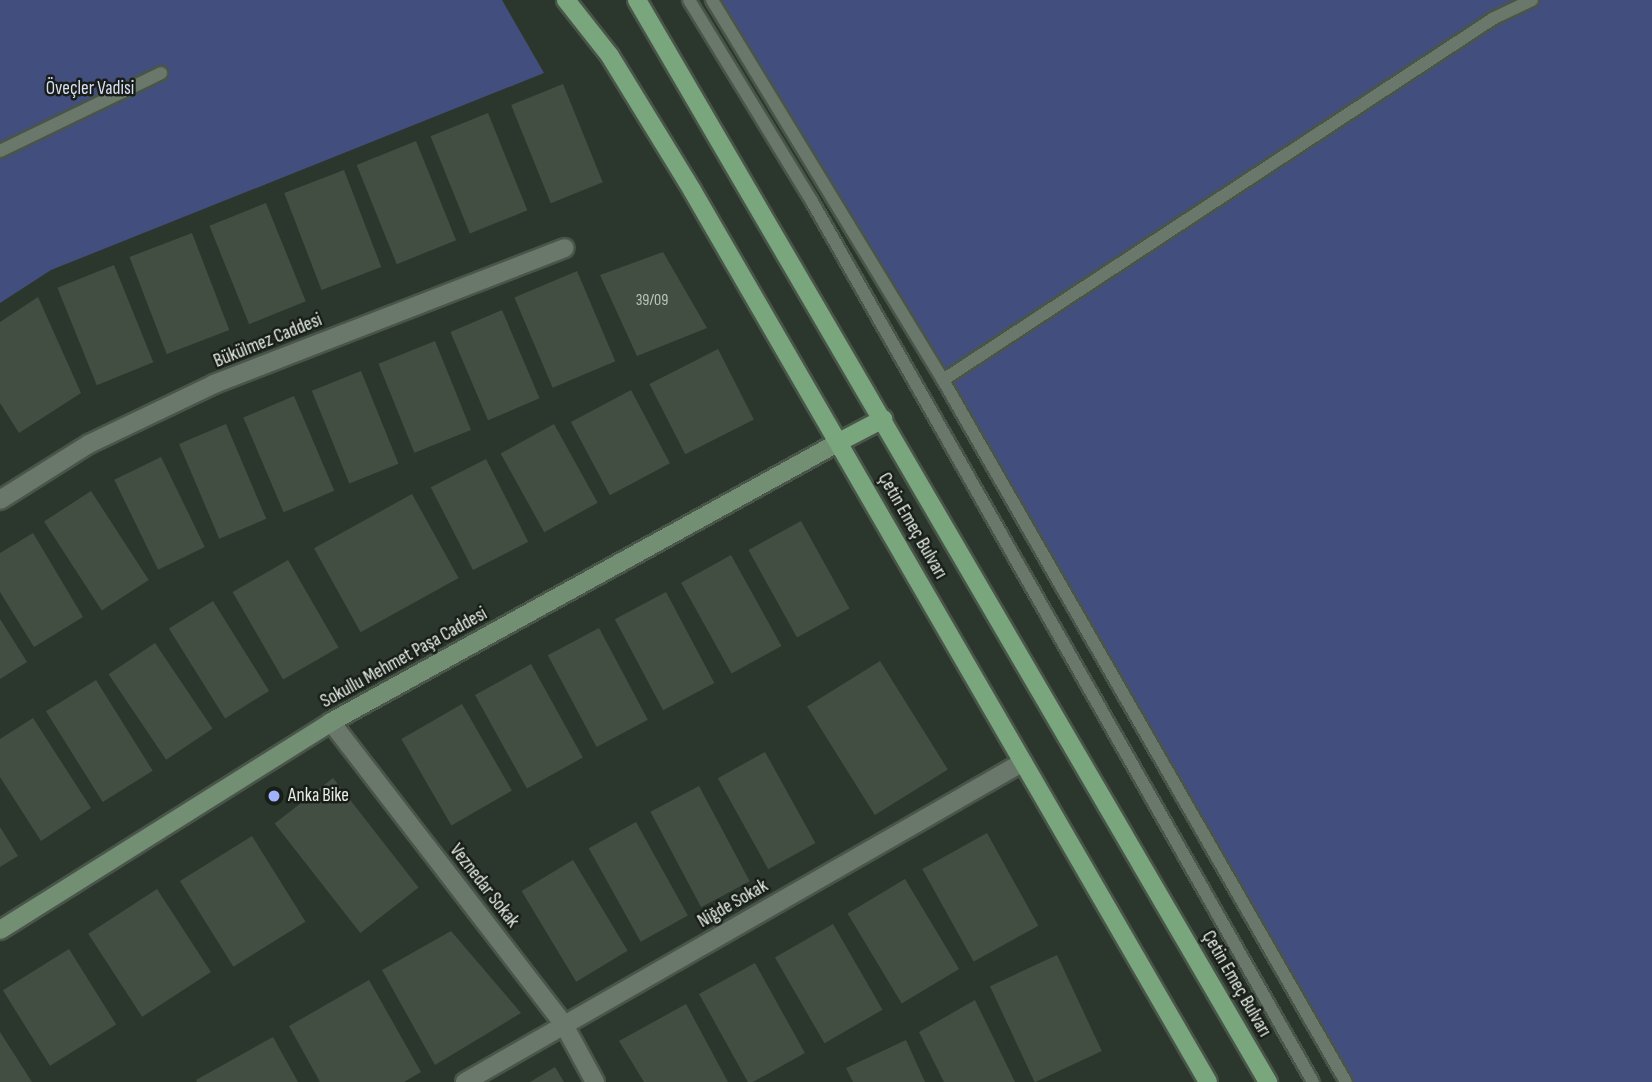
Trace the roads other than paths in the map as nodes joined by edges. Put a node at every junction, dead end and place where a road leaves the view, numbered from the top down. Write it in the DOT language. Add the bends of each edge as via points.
graph roads {
  1 [pos="566,0"];
  2 [pos="637,0"];
  3 [pos="688,0"];
  4 [pos="712,0"];
  5 [pos="1532,0"];
  6 [pos="161,73"];
  7 [pos="0,151"];
  8 [pos="565,248"];
  9 [pos="943,380"];
  10 [pos="883,419"];
  11 [pos="839,442"];
  12 [pos="0,500"];
  13 [pos="331,722"];
  14 [pos="1023,762"];
  15 [pos="0,930"];
  16 [pos="564,1025"];
  17 [pos="464,1082"];
  18 [pos="595,1082"];
  19 [pos="1208,1082"];
  20 [pos="1268,1082"];
  21 [pos="1313,1082"];
  22 [pos="1346,1082"];
  1 -- 11 [label="main road, Çetin Emeç Bulvarı" via="617,67"];
  2 -- 10 [label="main road, Çetin Emeç Bulvarı"];
  3 -- 21 [label="lane" via="810,198"];
  4 -- 9 [label="lane"];
  5 -- 9 [label="lane" via="1494,18"];
  6 -- 7 [label="lane"];
  8 -- 12 [label="street, Bükülmez Caddesi" via="214,384 89,444"];
  9 -- 22 [label="lane"];
  10 -- 11 [label="main road"];
  10 -- 20 [label="main road, Çetin Emeç Bulvarı"];
  11 -- 13 [label="main road, Sokullu Mehmet Paşa Caddesi"];
  11 -- 14 [label="main road, Çetin Emeç Bulvarı"];
  13 -- 15 [label="main road, Sokullu Mehmet Paşa Caddesi"];
  13 -- 16 [label="street, Veznedar Sokak"];
  14 -- 16 [label="street, Niğde Sokak"];
  14 -- 19 [label="main road, Çetin Emeç Bulvarı"];
  16 -- 17 [label="street, Niğde Sokak"];
  16 -- 18 [label="street, Veznedar Sokak"];
}
